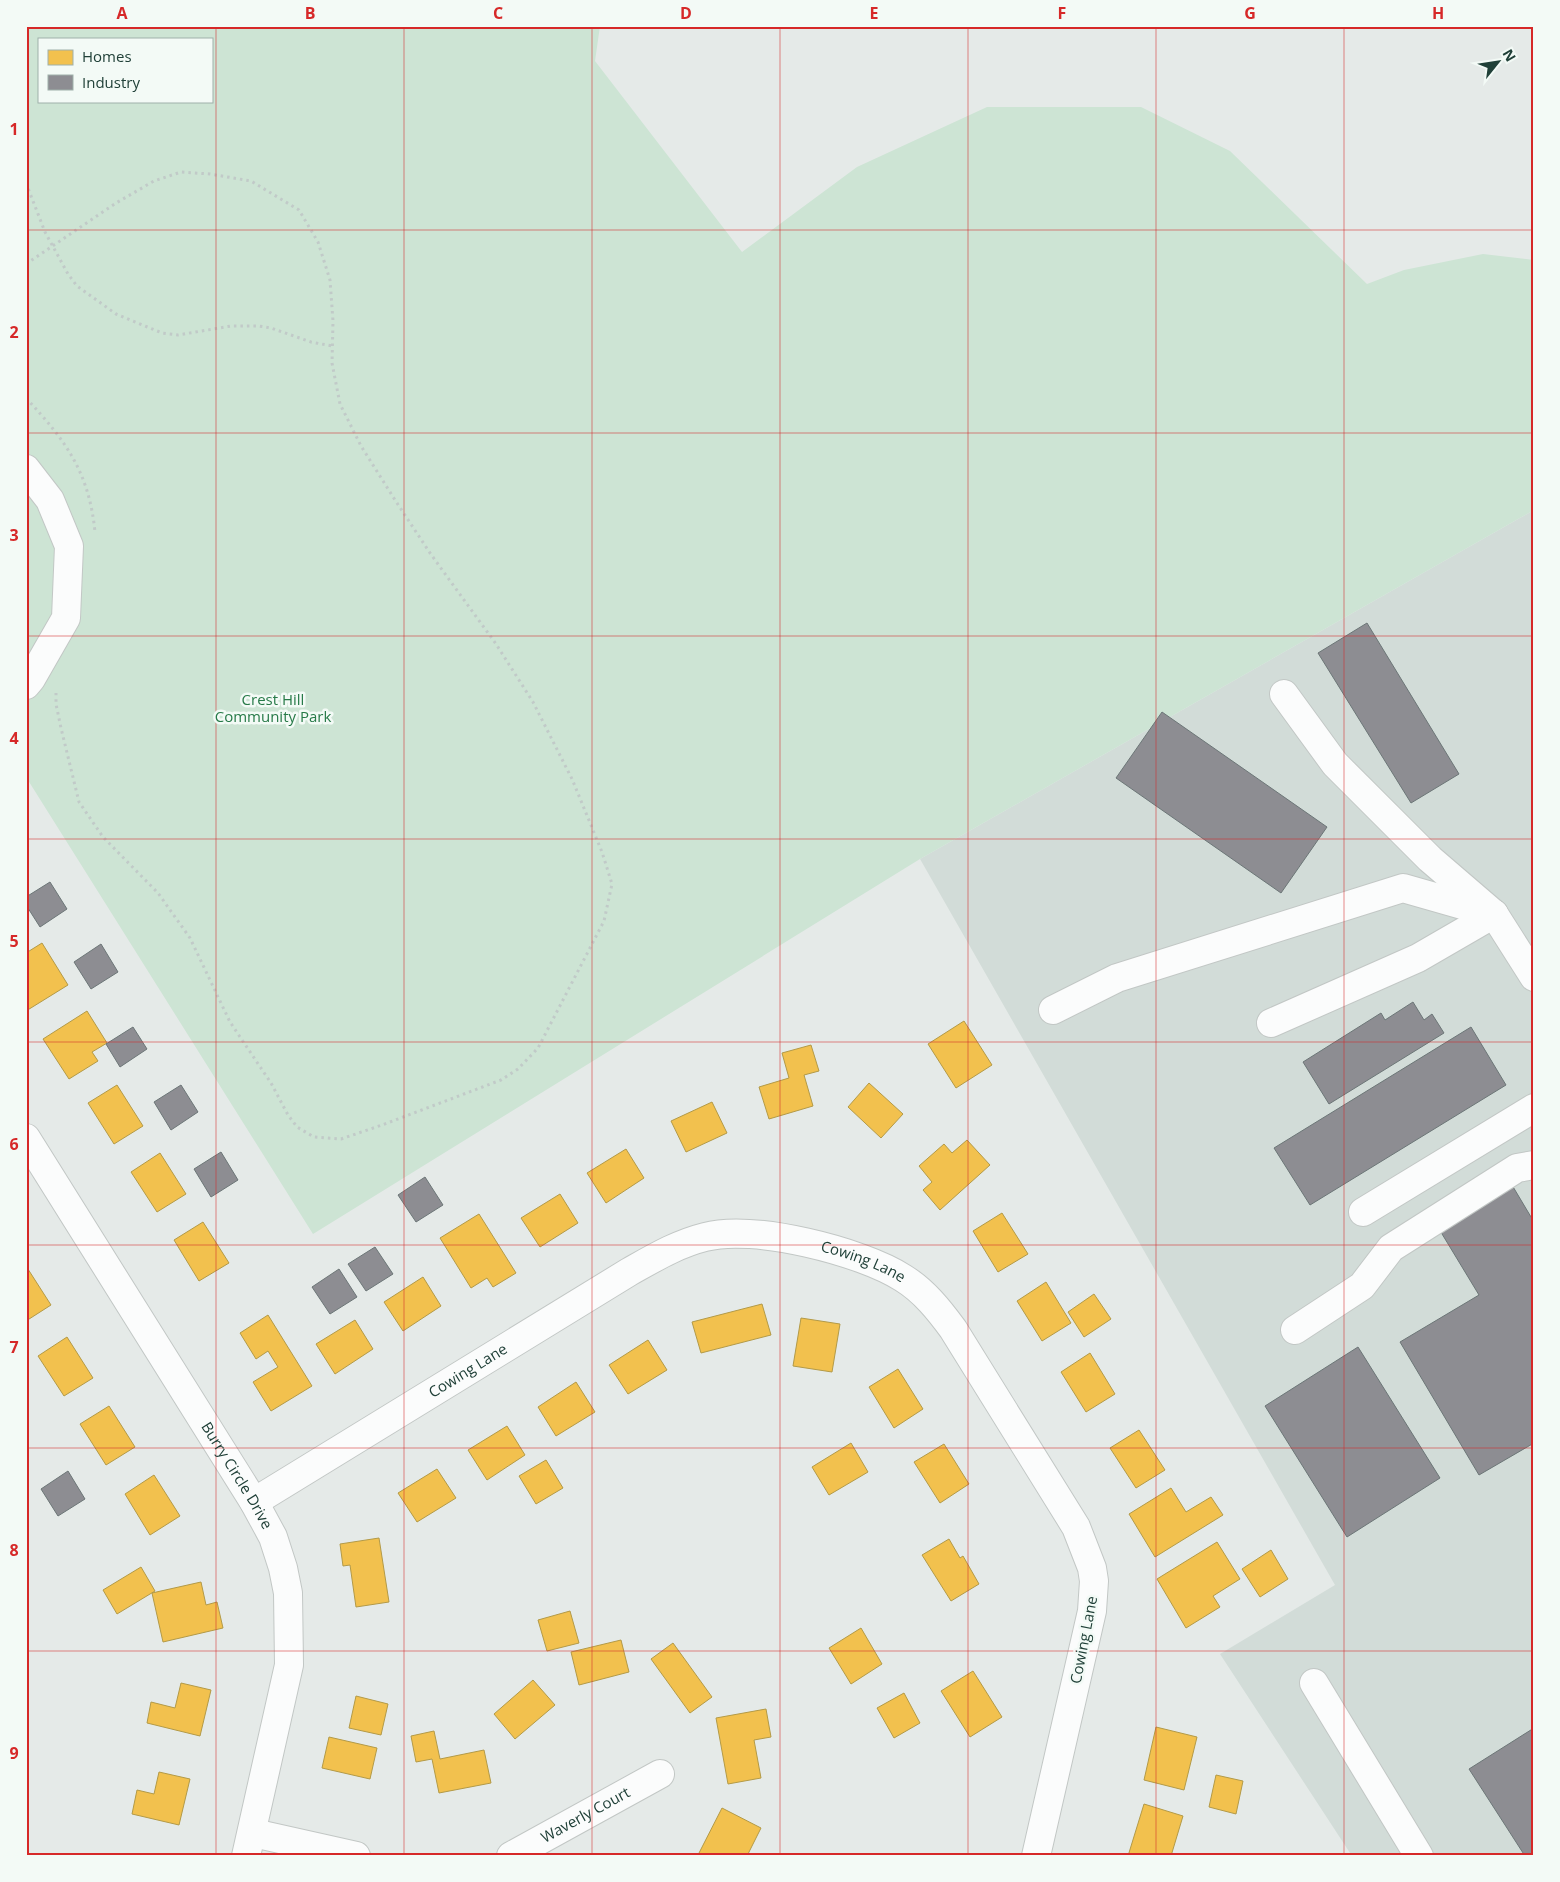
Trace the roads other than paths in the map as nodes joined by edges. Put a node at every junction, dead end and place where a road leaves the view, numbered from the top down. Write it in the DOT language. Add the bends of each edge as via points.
graph roads {
  1 [pos="26,469"];
  2 [pos="26,685"];
  3 [pos="1284,694"];
  4 [pos="1494,914"];
  5 [pos="1534,978"];
  6 [pos="1053,1010"];
  7 [pos="1271,1022"];
  8 [pos="1534,1108"];
  9 [pos="26,1138"];
  10 [pos="1534,1165"];
  11 [pos="1363,1212"];
  12 [pos="1295,1330"];
  13 [pos="254,1502"];
  14 [pos="1314,1683"];
  15 [pos="660,1774"];
  16 [pos="249,1845"];
  17 [pos="356,1856"];
  18 [pos="511,1856"];
  19 [pos="1036,1856"];
  20 [pos="1419,1856"];
  1 -- 2 [label="street" via="50,500 69,546 66,618"];
  3 -- 4 [label="street" via="1335,764 1430,859"];
  4 -- 5 [label="street"];
  4 -- 6 [label="street" via="1403,888 1116,978"];
  4 -- 7 [label="street" via="1418,958"];
  8 -- 11 [label="street"];
  9 -- 13 [label="street, Burry Circle Drive"];
  10 -- 12 [label="street" via="1517,1168 1391,1248 1362,1286"];
  13 -- 16 [label="street, Burry Circle Drive" via="273,1537 283,1568 288,1592 289,1665"];
  13 -- 19 [label="street, Cowing Lane" via="676,1246 707,1236 756,1234 838,1252 880,1266 922,1292 953,1329 1076,1527 1092,1568 1092,1611"];
  14 -- 20 [label="street"];
  15 -- 18 [label="street, Waverly Court"];
  16 -- 17 [label="street"];
}
